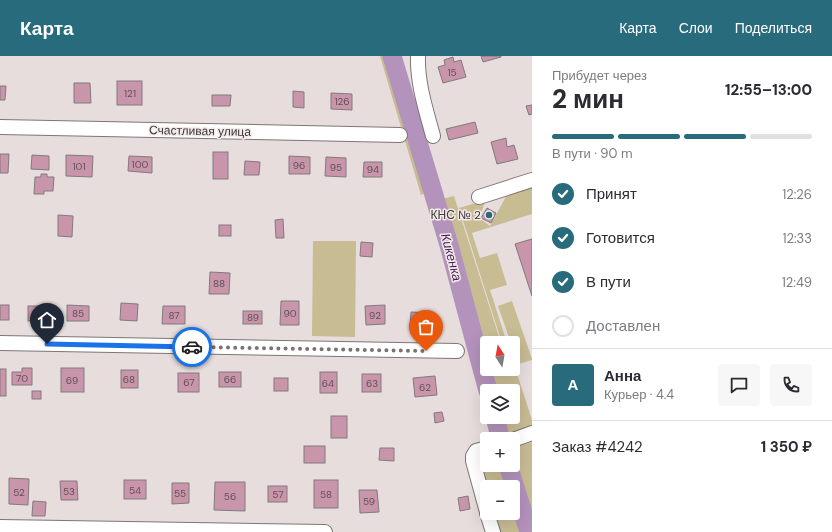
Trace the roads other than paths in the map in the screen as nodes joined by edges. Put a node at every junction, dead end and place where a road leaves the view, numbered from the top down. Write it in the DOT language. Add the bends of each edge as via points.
graph roads {
  1 [pos="418,56"];
  2 [pos="0,127"];
  3 [pos="400,135"];
  4 [pos="433,136"];
  5 [pos="532,180"];
  6 [pos="480,197"];
  7 [pos="0,343"];
  8 [pos="458,351"];
  9 [pos="531,434"];
  10 [pos="520,438"];
  11 [pos="478,450"];
  12 [pos="480,487"];
  13 [pos="489,520"];
  14 [pos="0,527"];
  15 [pos="325,532"];
  16 [pos="493,532"];
  1 -- 4 [label="street" via="420,85"];
  2 -- 3 [label="street, Счастливая улица"];
  5 -- 6 [label="street"];
  7 -- 8 [label="street"];
  9 -- 10 [label="street"];
  11 -- 12 [label="street" via="474,465"];
  13 -- 16 [label="street"];
  14 -- 15 [label="street"];
}
